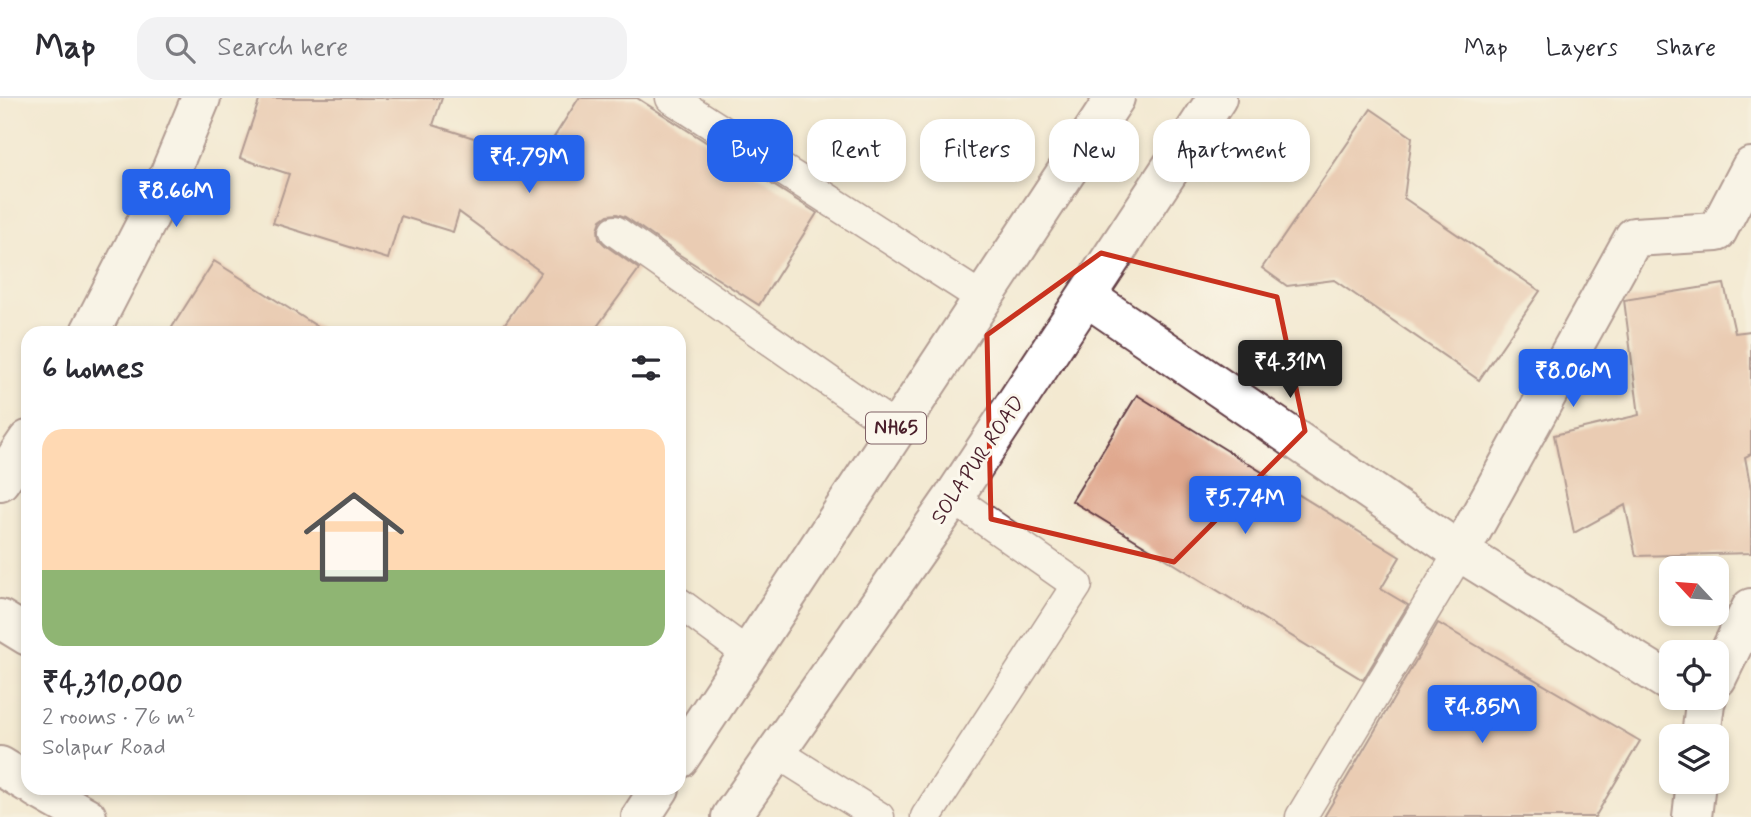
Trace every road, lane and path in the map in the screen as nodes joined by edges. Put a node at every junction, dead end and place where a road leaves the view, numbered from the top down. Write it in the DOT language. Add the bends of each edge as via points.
graph roads {
  1 [pos="201,98"];
  2 [pos="671,98"];
  3 [pos="1115,98"];
  4 [pos="1217,98"];
  5 [pos="1751,167"];
  6 [pos="615,231"];
  7 [pos="982,298"];
  8 [pos="1087,298"];
  9 [pos="95,326"];
  10 [pos="896,428"];
  11 [pos="21,456"];
  12 [pos="11,480"];
  13 [pos="953,498"];
  14 [pos="1460,552"];
  15 [pos="686,608"];
  16 [pos="1751,608"];
  17 [pos="0,619"];
  18 [pos="21,632"];
  19 [pos="1729,653"];
  20 [pos="748,654"];
  21 [pos="1659,675"];
  22 [pos="686,748"];
  23 [pos="776,751"];
  24 [pos="0,766"];
  25 [pos="21,779"];
  26 [pos="1695,794"];
  27 [pos="48,795"];
  28 [pos="655,795"];
  29 [pos="87,817"];
  30 [pos="641,817"];
  31 [pos="731,817"];
  32 [pos="879,817"];
  33 [pos="926,817"];
  34 [pos="1301,817"];
  35 [pos="1692,817"];
  1 -- 9 [label="main road" via="162,192"];
  2 -- 7 [label="lane"];
  3 -- 7 [label="main road, NH65"];
  4 -- 8 [label="main road, SOLAPUR ROAD"];
  5 -- 14 [label="main road" via="1717,232 1634,237"];
  6 -- 10 [label="lane"];
  7 -- 10 [label="main road, NH65"];
  8 -- 13 [label="main road, SOLAPUR ROAD"];
  8 -- 14 [label="main road"];
  10 -- 20 [label="main road, NH65"];
  11 -- 12 [label="main road"];
  13 -- 23 [label="main road, SOLAPUR ROAD"];
  13 -- 33 [label="lane" via="1077,585"];
  14 -- 21 [label="main road"];
  14 -- 34 [label="lane"];
  15 -- 20 [label="lane"];
  16 -- 19 [label="main road"];
  17 -- 18 [label="main road"];
  20 -- 22 [label="main road, NH65"];
  23 -- 31 [label="main road, SOLAPUR ROAD"];
  23 -- 32 [label="lane"];
  24 -- 25 [label="main road"];
  26 -- 35 [label="main road"];
  27 -- 29 [label="main road"];
  28 -- 30 [label="main road"];
}
